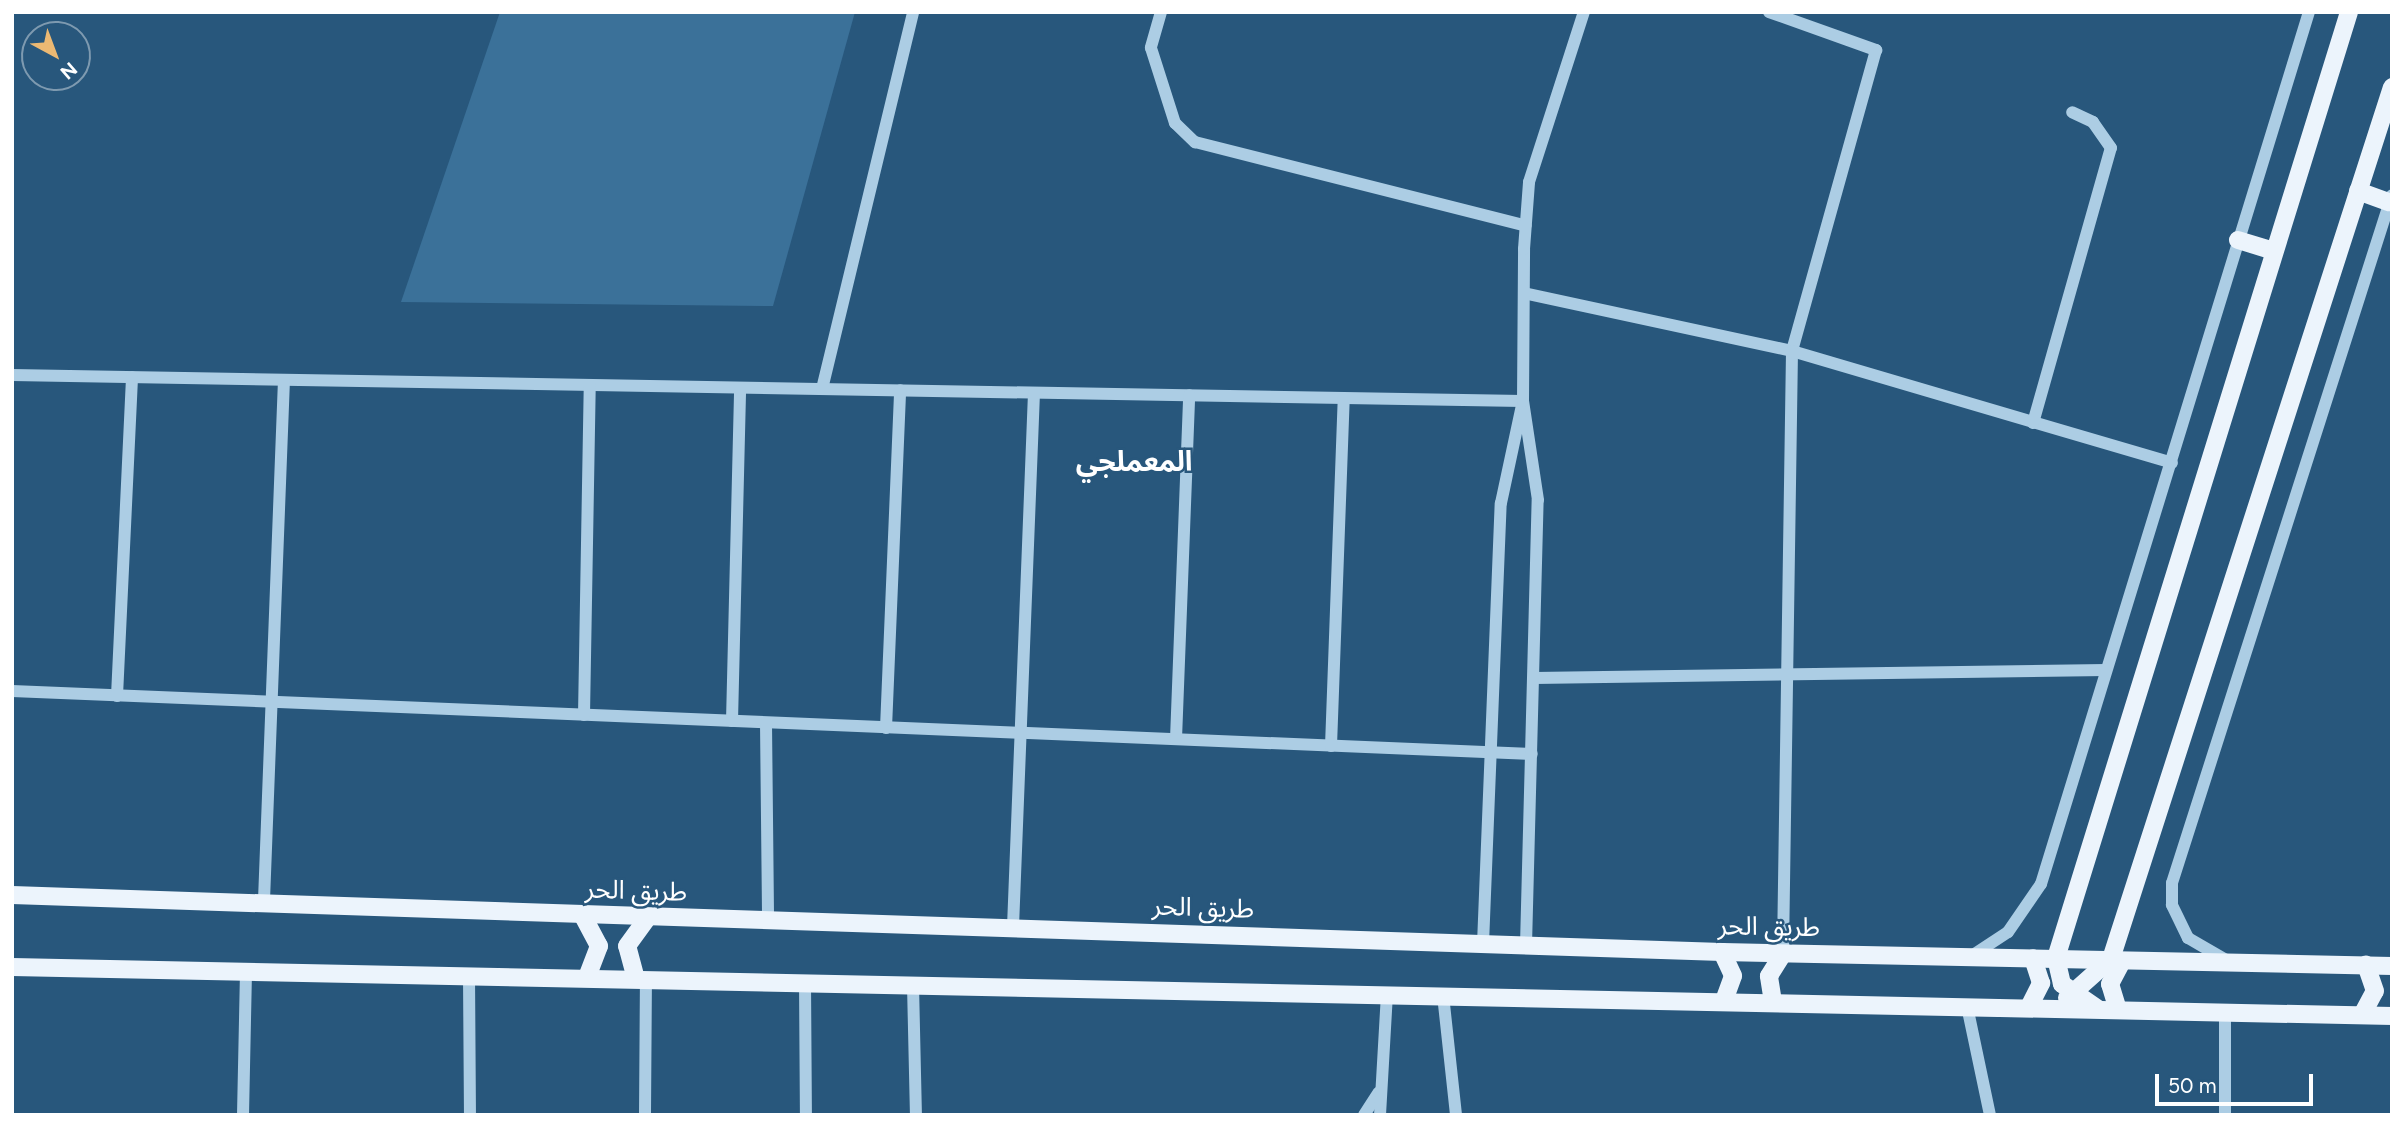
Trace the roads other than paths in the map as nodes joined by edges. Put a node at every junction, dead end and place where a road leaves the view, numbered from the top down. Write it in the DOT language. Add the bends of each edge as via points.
graph roads {
  1 [pos="914,12"];
  2 [pos="1161,12"];
  3 [pos="1584,12"];
  4 [pos="1769,12"];
  5 [pos="2309,12"];
  6 [pos="2349,12"];
  7 [pos="2392,87"];
  8 [pos="2072,112"];
  9 [pos="2358,191"];
  10 [pos="2390,198"];
  11 [pos="1527,226"];
  12 [pos="2238,240"];
  13 [pos="2274,251"];
  14 [pos="1524,293"];
  15 [pos="1792,351"];
  16 [pos="12,375"];
  17 [pos="132,377"];
  18 [pos="284,380"];
  19 [pos="590,385"];
  20 [pos="740,388"];
  21 [pos="822,389"];
  22 [pos="901,390"];
  23 [pos="1034,393"];
  24 [pos="1189,395"];
  25 [pos="1344,398"];
  26 [pos="1523,401"];
  27 [pos="2033,423"];
  28 [pos="2172,463"];
  29 [pos="2106,670"];
  30 [pos="1534,678"];
  31 [pos="1788,678"];
  32 [pos="12,691"];
  33 [pos="117,696"];
  34 [pos="272,702"];
  35 [pos="584,715"];
  36 [pos="732,721"];
  37 [pos="766,723"];
  38 [pos="886,728"];
  39 [pos="1023,733"];
  40 [pos="1176,739"];
  41 [pos="1331,746"];
  42 [pos="1493,752"];
  43 [pos="1532,754"];
  44 [pos="12,895"];
  45 [pos="264,900"];
  46 [pos="583,916"];
  47 [pos="647,918"];
  48 [pos="768,920"];
  49 [pos="1013,927"];
  50 [pos="1483,944"];
  51 [pos="1527,945"];
  52 [pos="1722,952"];
  53 [pos="1783,954"];
  54 [pos="1969,957"];
  55 [pos="2033,958"];
  56 [pos="2056,958"];
  57 [pos="2117,960"];
  58 [pos="2232,963"];
  59 [pos="2367,965"];
  60 [pos="2392,966"];
  61 [pos="12,967"];
  62 [pos="246,971"];
  63 [pos="469,976"];
  64 [pos="587,978"];
  65 [pos="641,979"];
  66 [pos="805,982"];
  67 [pos="913,985"];
  68 [pos="1387,994"];
  69 [pos="2075,994"];
  70 [pos="1443,995"];
  71 [pos="1724,1001"];
  72 [pos="1773,1002"];
  73 [pos="1967,1006"];
  74 [pos="2037,1007"];
  75 [pos="2098,1009"];
  76 [pos="2118,1010"];
  77 [pos="2225,1013"];
  78 [pos="2362,1015"];
  79 [pos="2392,1016"];
  80 [pos="1379,1092"];
  81 [pos="243,1115"];
  82 [pos="470,1115"];
  83 [pos="645,1115"];
  84 [pos="806,1115"];
  85 [pos="916,1115"];
  86 [pos="1364,1115"];
  87 [pos="1380,1115"];
  88 [pos="1456,1115"];
  89 [pos="1990,1115"];
  90 [pos="2225,1115"];
  1 -- 21 [label="street"];
  2 -- 11 [label="street" via="1151,48 1175,123 1195,142"];
  3 -- 11 [label="street" via="1530,182"];
  4 -- 15 [label="street" via="1876,50"];
  5 -- 12 [label="street"];
  6 -- 13 [label="main road"];
  7 -- 9 [label="main road"];
  8 -- 27 [label="street" via="2093,122 2111,148"];
  9 -- 10 [label="main road"];
  9 -- 57 [label="main road"];
  10 -- 58 [label="street" via="2172,883 2172,905 2188,938"];
  11 -- 14 [label="street"];
  12 -- 13 [label="main road"];
  12 -- 28 [label="street"];
  13 -- 56 [label="main road"];
  14 -- 15 [label="street"];
  14 -- 26 [label="street"];
  15 -- 27 [label="street"];
  15 -- 31 [label="street"];
  16 -- 17 [label="street"];
  17 -- 18 [label="street"];
  17 -- 33 [label="street"];
  18 -- 19 [label="street"];
  18 -- 34 [label="street"];
  19 -- 20 [label="street"];
  19 -- 35 [label="street"];
  20 -- 21 [label="street"];
  20 -- 36 [label="street"];
  21 -- 22 [label="street"];
  22 -- 23 [label="street"];
  22 -- 38 [label="street"];
  23 -- 24 [label="street"];
  23 -- 39 [label="street"];
  24 -- 25 [label="street"];
  24 -- 40 [label="street"];
  25 -- 26 [label="street"];
  25 -- 41 [label="street"];
  26 -- 30 [label="street" via="1538,500"];
  26 -- 42 [label="street" via="1503,481"];
  27 -- 28 [label="street"];
  28 -- 29 [label="street"];
  29 -- 31 [label="street"];
  29 -- 54 [label="street" via="2041,884 2008,932"];
  30 -- 31 [label="street"];
  30 -- 43 [label="street"];
  31 -- 53 [label="street"];
  32 -- 33 [label="street"];
  33 -- 34 [label="street"];
  34 -- 35 [label="street"];
  34 -- 45 [label="street"];
  35 -- 36 [label="street"];
  36 -- 37 [label="street"];
  37 -- 38 [label="street"];
  37 -- 48 [label="street"];
  38 -- 39 [label="street"];
  39 -- 40 [label="street"];
  39 -- 49 [label="street"];
  40 -- 41 [label="street"];
  41 -- 42 [label="street"];
  42 -- 43 [label="street"];
  42 -- 50 [label="street"];
  43 -- 51 [label="street"];
  44 -- 45 [label="main road, طريق الحر"];
  45 -- 46 [label="main road, طريق الحر"];
  46 -- 47 [label="main road, طريق الحر"];
  46 -- 64 [label="main road" via="599,946"];
  47 -- 48 [label="main road, طريق الحر"];
  47 -- 65 [label="main road" via="627,946"];
  48 -- 49 [label="main road, طريق الحر"];
  49 -- 50 [label="main road, طريق الحر"];
  50 -- 51 [label="main road, طريق الحر"];
  51 -- 52 [label="main road, طريق الحر"];
  52 -- 53 [label="main road, طريق الحر"];
  52 -- 71 [label="main road" via="1733,976"];
  53 -- 54 [label="main road, طريق الحر"];
  53 -- 72 [label="main road" via="1769,976"];
  54 -- 55 [label="main road, طريق الحر"];
  55 -- 56 [label="main road, طريق الحر"];
  55 -- 74 [label="main road" via="2041,983"];
  56 -- 57 [label="main road, طريق الحر"];
  56 -- 69 [label="main road" via="2057,978"];
  57 -- 58 [label="main road, طريق الحر"];
  57 -- 69 [label="main road"];
  57 -- 76 [label="main road" via="2110,984"];
  58 -- 59 [label="main road, طريق الحر"];
  59 -- 60 [label="main road, طريق الحر"];
  59 -- 78 [label="main road" via="2375,991"];
  61 -- 62 [label="main road"];
  62 -- 63 [label="main road"];
  62 -- 81 [label="street"];
  63 -- 64 [label="main road"];
  63 -- 82 [label="street"];
  64 -- 65 [label="main road"];
  65 -- 66 [label="main road"];
  65 -- 83 [label="street"];
  66 -- 67 [label="main road"];
  66 -- 84 [label="street"];
  67 -- 68 [label="main road"];
  67 -- 85 [label="street"];
  68 -- 70 [label="main road"];
  68 -- 80 [label="street"];
  69 -- 74 [label="main road"];
  69 -- 75 [label="main road"];
  70 -- 71 [label="main road"];
  70 -- 88 [label="street"];
  71 -- 72 [label="main road"];
  72 -- 73 [label="main road"];
  73 -- 74 [label="main road"];
  73 -- 89 [label="street"];
  74 -- 75 [label="main road"];
  75 -- 76 [label="main road"];
  76 -- 77 [label="main road"];
  77 -- 78 [label="main road"];
  77 -- 90 [label="street"];
  78 -- 79 [label="main road"];
  80 -- 86 [label="street"];
  80 -- 87 [label="street"];
}
